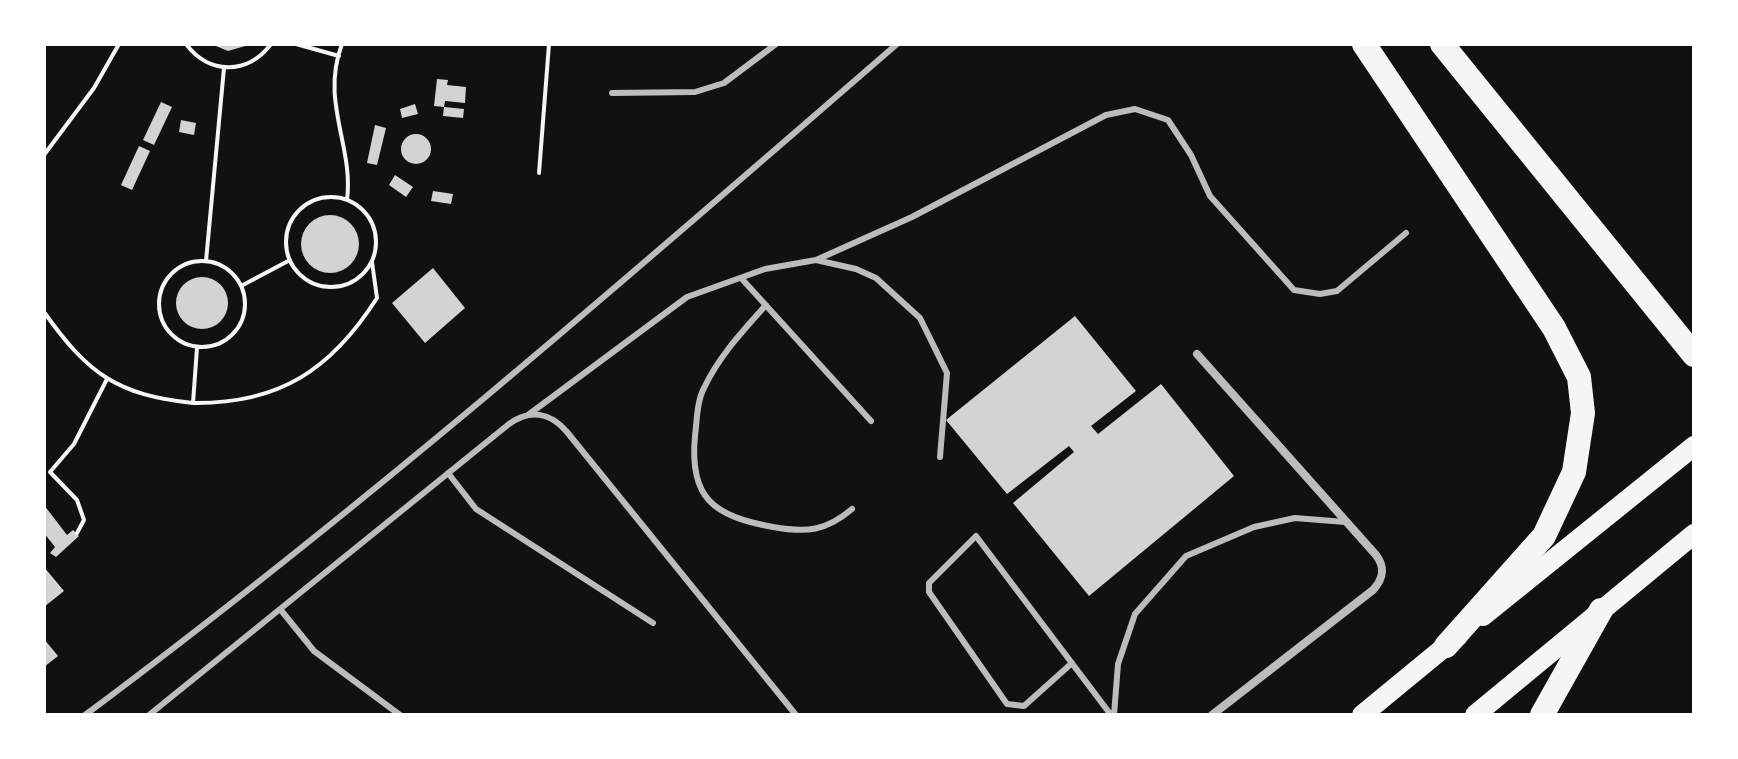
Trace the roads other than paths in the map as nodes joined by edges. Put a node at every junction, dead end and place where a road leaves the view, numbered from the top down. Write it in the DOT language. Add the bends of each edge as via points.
graph roads {
  1 [pos="776,44"];
  2 [pos="897,44"];
  3 [pos="1364,44"];
  4 [pos="1442,44"];
  5 [pos="612,93"];
  6 [pos="1406,233"];
  7 [pos="816,260"];
  8 [pos="742,279"];
  9 [pos="766,305"];
  10 [pos="1197,354"];
  11 [pos="1694,355"];
  12 [pos="528,415"];
  13 [pos="871,421"];
  14 [pos="1694,446"];
  15 [pos="940,457"];
  16 [pos="448,473"];
  17 [pos="852,509"];
  18 [pos="1345,522"];
  19 [pos="1694,534"];
  20 [pos="280,609"];
  21 [pos="1601,610"];
  22 [pos="653,623"];
  23 [pos="1446,646"];
  24 [pos="1072,663"];
  25 [pos="85,715"];
  26 [pos="149,715"];
  27 [pos="400,715"];
  28 [pos="796,715"];
  29 [pos="1113,715"];
  30 [pos="1212,715"];
  31 [pos="1362,715"];
  32 [pos="1475,715"];
  33 [pos="1542,715"];
  1 -- 5 [label="lane" via="724,83 695,92"];
  2 -- 25 [label="lane" via="589,312 174,649"];
  3 -- 23 [label="highway" via="1554,328 1579,377 1583,413 1574,472 1544,536"];
  4 -- 11 [label="highway"];
  6 -- 7 [label="lane" via="1337,291 1294,290 1210,196 1168,120 1135,109 1106,115 912,217"];
  7 -- 8 [label="lane"];
  7 -- 15 [label="lane" via="876,278 920,318 947,373"];
  8 -- 9 [label="lane"];
  8 -- 12 [label="lane" via="687,297"];
  9 -- 13 [label="lane"];
  9 -- 17 [label="lane" via="729,346 703,390 695,481 708,502 768,526 810,530 833,525"];
  10 -- 18 [label="street"];
  12 -- 16 [label="lane"];
  12 -- 28 [label="lane" via="560,423"];
  14 -- 23 [label="main road"];
  16 -- 20 [label="lane"];
  16 -- 22 [label="lane" via="476,509"];
  18 -- 29 [label="lane" via="1295,518 1254,527 1186,556 1135,614 1118,664"];
  18 -- 30 [label="street" via="1381,561 1378,584"];
  19 -- 21 [label="main road"];
  20 -- 26 [label="lane"];
  20 -- 27 [label="lane" via="314,651"];
  21 -- 32 [label="main road"];
  21 -- 33 [label="highway"];
  23 -- 31 [label="main road"];
  24 -- 24 [label="lane" via="976,536 929,583 929,592 1007,704 1024,706"];
  24 -- 29 [label="lane"];
}
